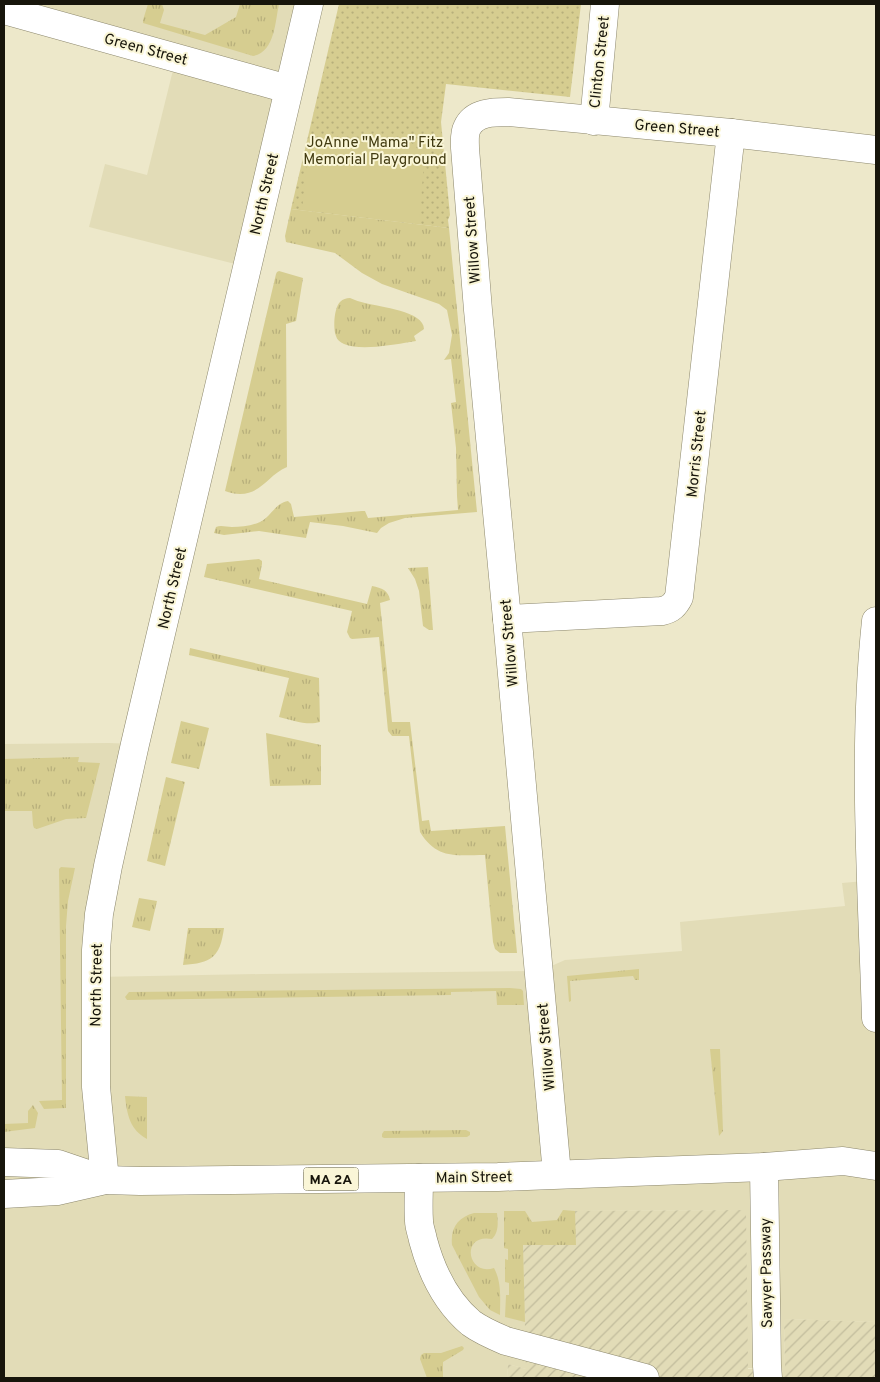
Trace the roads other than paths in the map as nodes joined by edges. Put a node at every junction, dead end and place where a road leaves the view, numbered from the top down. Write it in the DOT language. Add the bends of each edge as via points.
graph roads {
  1 [pos="309,4"];
  2 [pos="605,4"];
  3 [pos="4,10"];
  4 [pos="288,89"];
  5 [pos="478,117"];
  6 [pos="594,121"];
  7 [pos="731,134"];
  8 [pos="876,150"];
  9 [pos="508,620"];
  10 [pos="876,621"];
  11 [pos="876,1018"];
  12 [pos="876,1146"];
  13 [pos="843,1161"];
  14 [pos="4,1162"];
  15 [pos="876,1166"];
  16 [pos="764,1167"];
  17 [pos="557,1174"];
  18 [pos="419,1178"];
  19 [pos="105,1180"];
  20 [pos="4,1194"];
  21 [pos="645,1378"];
  22 [pos="768,1378"];
  1 -- 4 [label="street, North Street"];
  2 -- 6 [label="street, Clinton Street"];
  3 -- 4 [label="street, Green Street"];
  4 -- 19 [label="street, North Street" via="135,744 99,914 96,1087"];
  5 -- 6 [label="street, Green Street" via="486,113 508,112"];
  5 -- 9 [label="street, Willow Street" via="467,128 465,148 478,320"];
  6 -- 7 [label="street, Green Street"];
  7 -- 8 [label="street, Green Street"];
  7 -- 9 [label="street, Morris Street" via="679,597 670,609 662,611"];
  9 -- 17 [label="street, Willow Street"];
  10 -- 11 [label="street" via="868,778"];
  12 -- 13 [label="street, Main Street / MA 2A"];
  13 -- 15 [label="street, Main Street / MA 2A"];
  13 -- 16 [label="street, Main Street / MA 2A"];
  14 -- 19 [label="street, Main Street / MA 2A" via="58,1164"];
  16 -- 17 [label="street, Main Street / MA 2A"];
  16 -- 22 [label="street, Sawyer Passway"];
  17 -- 18 [label="street, Main Street / MA 2A"];
  18 -- 19 [label="street, Main Street / MA 2A"];
  18 -- 21 [label="street" via="419,1221 427,1256 445,1292 471,1322 506,1341"];
  19 -- 20 [label="street, Main Street / MA 2A" via="57,1191"];
}
